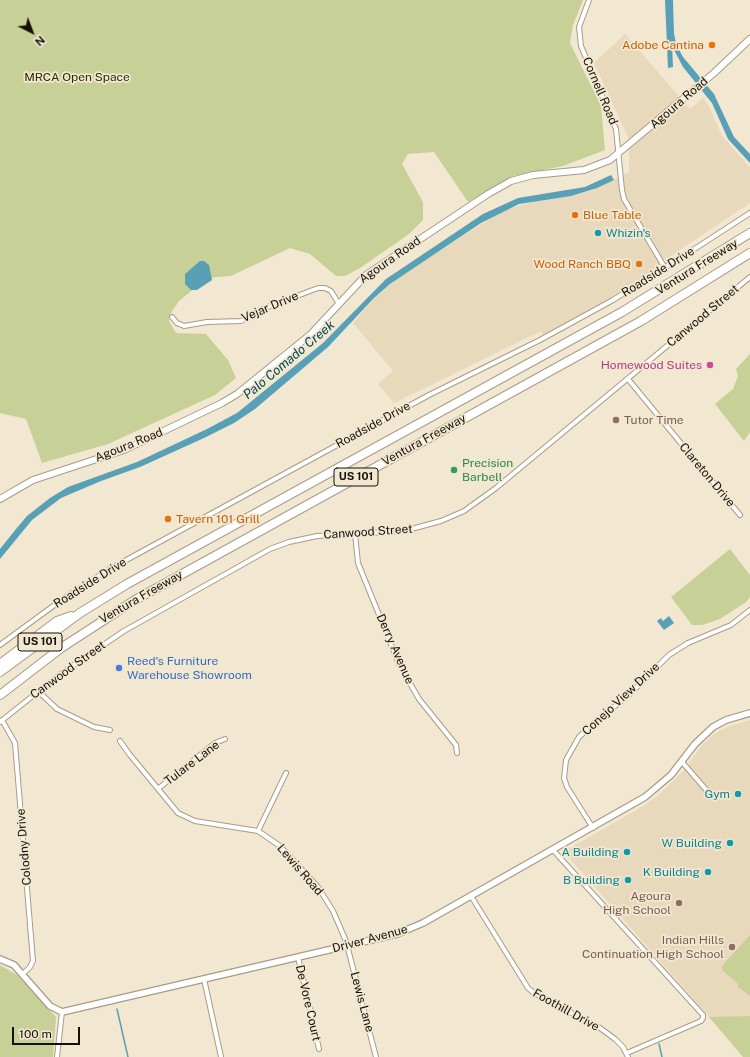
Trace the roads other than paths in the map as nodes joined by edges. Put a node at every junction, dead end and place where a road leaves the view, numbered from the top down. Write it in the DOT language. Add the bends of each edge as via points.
graph roads {
  1 [pos="589,0"];
  2 [pos="750,39"];
  3 [pos="750,45"];
  4 [pos="722,66"];
  5 [pos="619,153"];
  6 [pos="750,213"];
  7 [pos="750,233"];
  8 [pos="750,253"];
  9 [pos="750,260"];
  10 [pos="665,268"];
  11 [pos="721,272"];
  12 [pos="750,277"];
  13 [pos="339,304"];
  14 [pos="172,317"];
  15 [pos="628,379"];
  16 [pos="0,500"];
  17 [pos="740,515"];
  18 [pos="355,534"];
  19 [pos="750,610"];
  20 [pos="80,613"];
  21 [pos="0,645"];
  22 [pos="0,664"];
  23 [pos="0,672"];
  24 [pos="38,691"];
  25 [pos="0,695"];
  26 [pos="750,713"];
  27 [pos="1,721"];
  28 [pos="110,730"];
  29 [pos="224,739"];
  30 [pos="120,741"];
  31 [pos="457,753"];
  32 [pos="682,762"];
  33 [pos="286,773"];
  34 [pos="159,788"];
  35 [pos="709,793"];
  36 [pos="593,828"];
  37 [pos="258,831"];
  38 [pos="553,850"];
  39 [pos="472,896"];
  40 [pos="347,946"];
  41 [pos="298,957"];
  42 [pos="0,959"];
  43 [pos="23,974"];
  44 [pos="204,979"];
  45 [pos="62,1012"];
  46 [pos="319,1049"];
  47 [pos="627,1055"];
  48 [pos="57,1057"];
  49 [pos="222,1057"];
  50 [pos="376,1057"];
  1 -- 5 [label="street, Cornell Road" via="578,27 579,39 614,121"];
  2 -- 4 [label="main road, Agoura Road"];
  3 -- 4 [label="main road, Agoura Road"];
  4 -- 5 [label="main road, Agoura Road"];
  5 -- 10 [label="street, Cornell Road" via="624,199"];
  5 -- 13 [label="main road, Agoura Road" via="594,167 523,177 498,187 366,274"];
  6 -- 10 [label="street, Roadside Drive"];
  7 -- 20 [label="highway, Ventura Freeway / US 101" via="622,312 134,580"];
  8 -- 11 [label="highway, Ventura Freeway / US 101"];
  9 -- 11 [label="highway"];
  10 -- 21 [label="street, Roadside Drive" via="540,340 429,395 113,568 64,598"];
  11 -- 25 [label="highway, Ventura Freeway / US 101" via="641,321 135,600 61,648"];
  12 -- 15 [label="street, Canwood Street"];
  13 -- 14 [label="street, Vejar Drive" via="331,291 318,288 260,310 241,321 184,326"];
  13 -- 16 [label="main road, Agoura Road" via="311,334 237,394 222,403 124,450 33,480"];
  15 -- 17 [label="street, Clareton Drive"];
  15 -- 18 [label="street, Canwood Street" via="496,488 464,511 420,528 391,533"];
  18 -- 24 [label="street, Canwood Street" via="294,540 270,549 124,631"];
  18 -- 31 [label="street, Derry Avenue" via="358,563 399,664 419,699 456,745"];
  19 -- 36 [label="street, Conejo View Drive" via="731,625 688,643 669,655 631,693 579,737 566,760 564,778"];
  20 -- 22 [label="highway" via="58,621"];
  20 -- 23 [label="highway, Ventura Freeway / US 101"];
  24 -- 27 [label="street, Canwood Street"];
  24 -- 28 [label="street" via="57,709 94,727"];
  26 -- 32 [label="street, Driver Avenue" via="713,727 695,744"];
  27 -- 43 [label="street, Colodny Drive" via="16,743 33,961"];
  29 -- 34 [label="street, Tulare Lane" via="215,743"];
  30 -- 34 [label="street, Lewis Road"];
  32 -- 35 [label="street"];
  32 -- 36 [label="street, Driver Avenue" via="645,797"];
  33 -- 37 [label="street"];
  34 -- 37 [label="street, Lewis Road" via="173,808 190,820"];
  36 -- 38 [label="street, Driver Avenue"];
  37 -- 40 [label="street, Lewis Road" via="280,846 318,887 333,911"];
  38 -- 39 [label="street, Driver Avenue"];
  38 -- 47 [label="street" via="703,1015 703,1018"];
  39 -- 40 [label="street, Driver Avenue" via="408,930"];
  39 -- 47 [label="street, Foothill Drive" via="528,988 615,1038"];
  40 -- 41 [label="street, Driver Avenue"];
  40 -- 50 [label="street, Lewis Lane"];
  41 -- 44 [label="street, Driver Avenue"];
  41 -- 46 [label="street, De Vore Court"];
  42 -- 43 [label="street" via="9,962"];
  43 -- 45 [label="street" via="50,1006"];
  44 -- 45 [label="street, Driver Avenue"];
  44 -- 49 [label="street"];
  45 -- 48 [label="street"];
}
